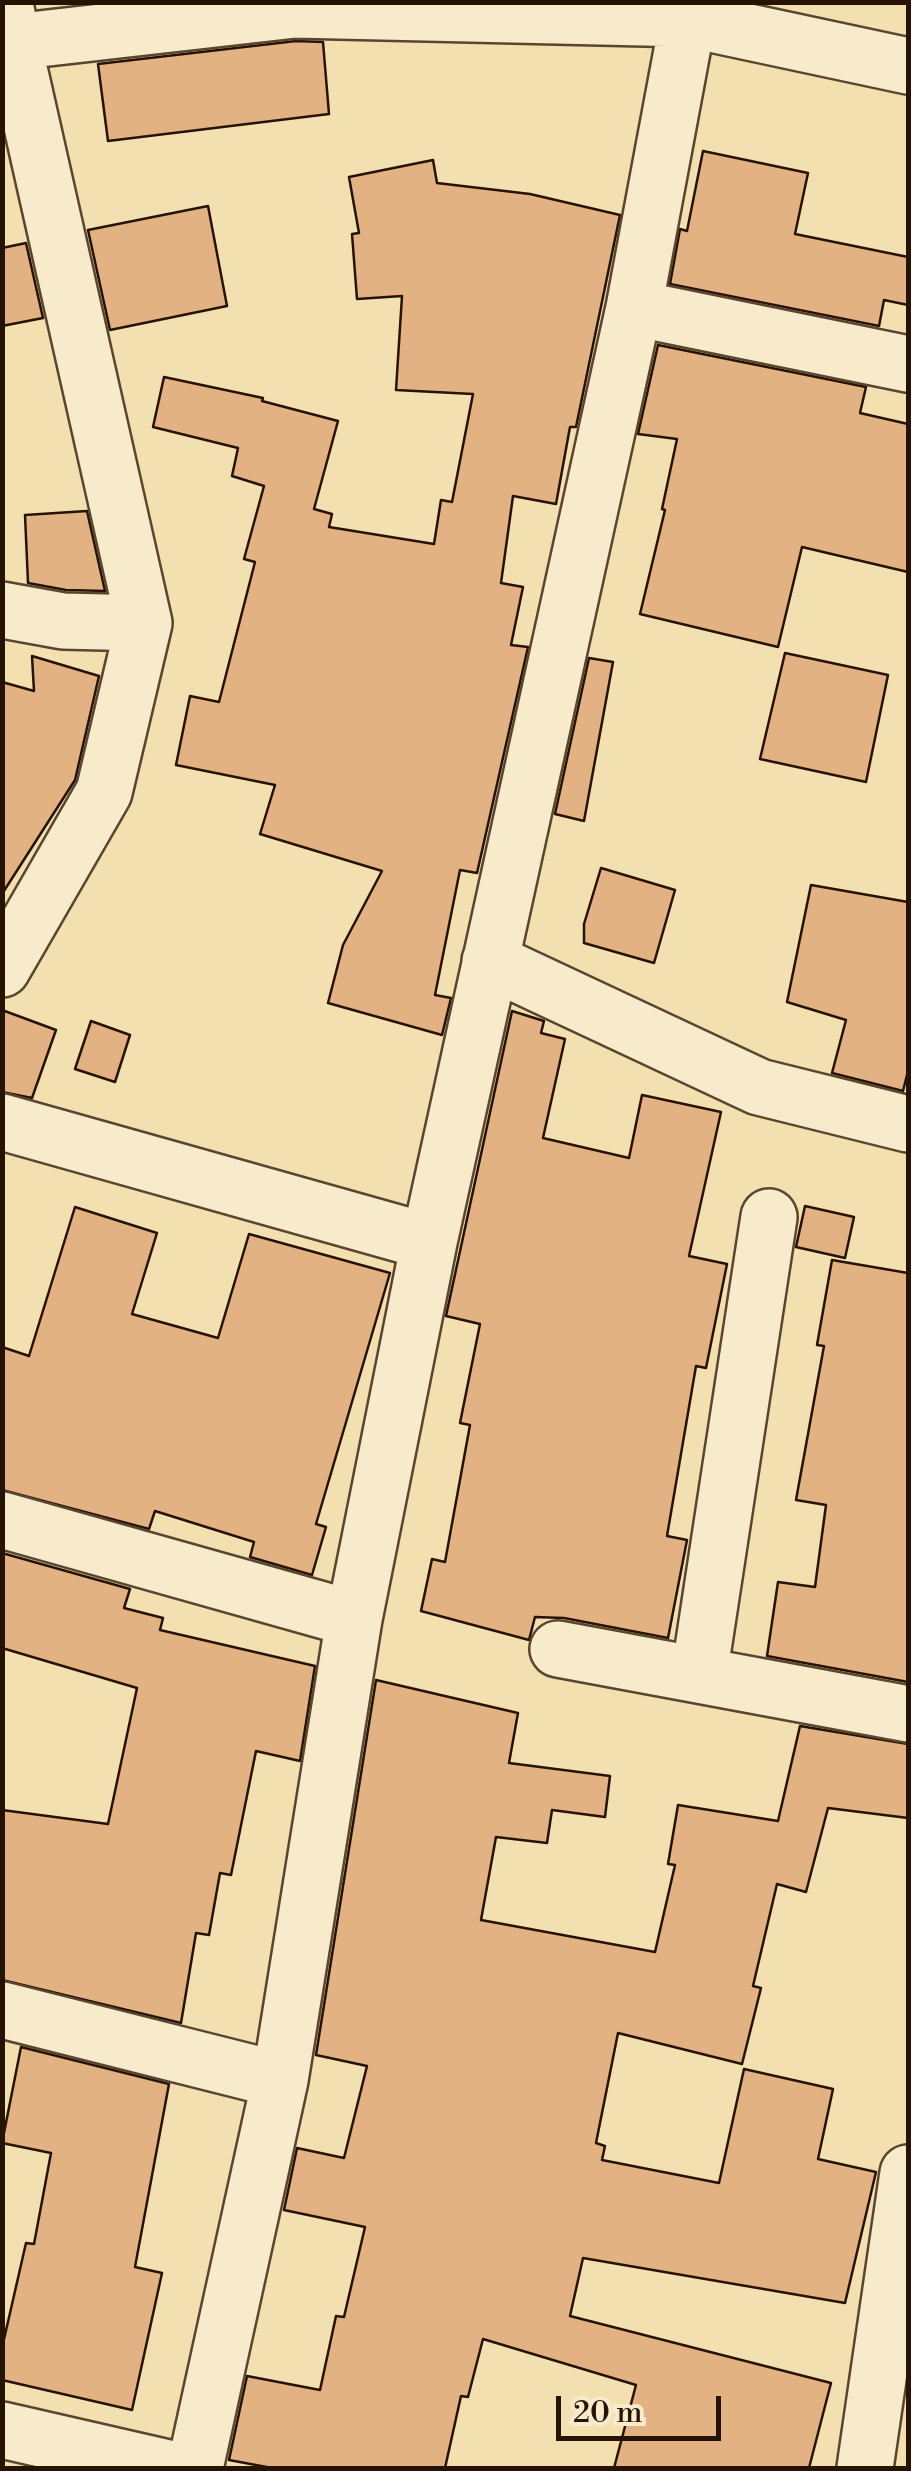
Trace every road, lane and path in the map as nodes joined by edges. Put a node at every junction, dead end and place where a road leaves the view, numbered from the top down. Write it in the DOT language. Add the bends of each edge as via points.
graph roads {
  1 [pos="685,11"];
  2 [pos="7,16"];
  3 [pos="908,66"];
  4 [pos="634,308"];
  5 [pos="908,364"];
  6 [pos="2,610"];
  7 [pos="144,623"];
  8 [pos="490,961"];
  9 [pos="2,969"];
  10 [pos="2,1122"];
  11 [pos="908,1124"];
  12 [pos="769,1217"];
  13 [pos="429,1242"];
  14 [pos="2,1520"];
  15 [pos="354,1619"];
  16 [pos="558,1649"];
  17 [pos="699,1675"];
  18 [pos="908,1714"];
  19 [pos="2,2010"];
  20 [pos="280,2080"];
  21 [pos="907,2191"];
  22 [pos="2,2430"];
  23 [pos="168,2468"];
  24 [pos="196,2468"];
  25 [pos="864,2468"];
  1 -- 2 [label="street"];
  1 -- 3 [label="street"];
  1 -- 4 [label="street"];
  2 -- 7 [label="street"];
  4 -- 5 [label="street"];
  4 -- 8 [label="street"];
  6 -- 7 [label="street" via="63,621"];
  7 -- 9 [label="street" via="104,792"];
  8 -- 11 [label="street" via="760,1087"];
  8 -- 13 [label="street"];
  10 -- 13 [label="street"];
  12 -- 17 [label="street"];
  13 -- 15 [label="street"];
  14 -- 15 [label="street"];
  15 -- 20 [label="street"];
  16 -- 17 [label="street"];
  17 -- 18 [label="street"];
  19 -- 20 [label="street"];
  20 -- 24 [label="street"];
  21 -- 25 [label="street"];
  22 -- 23 [label="street"];
}
